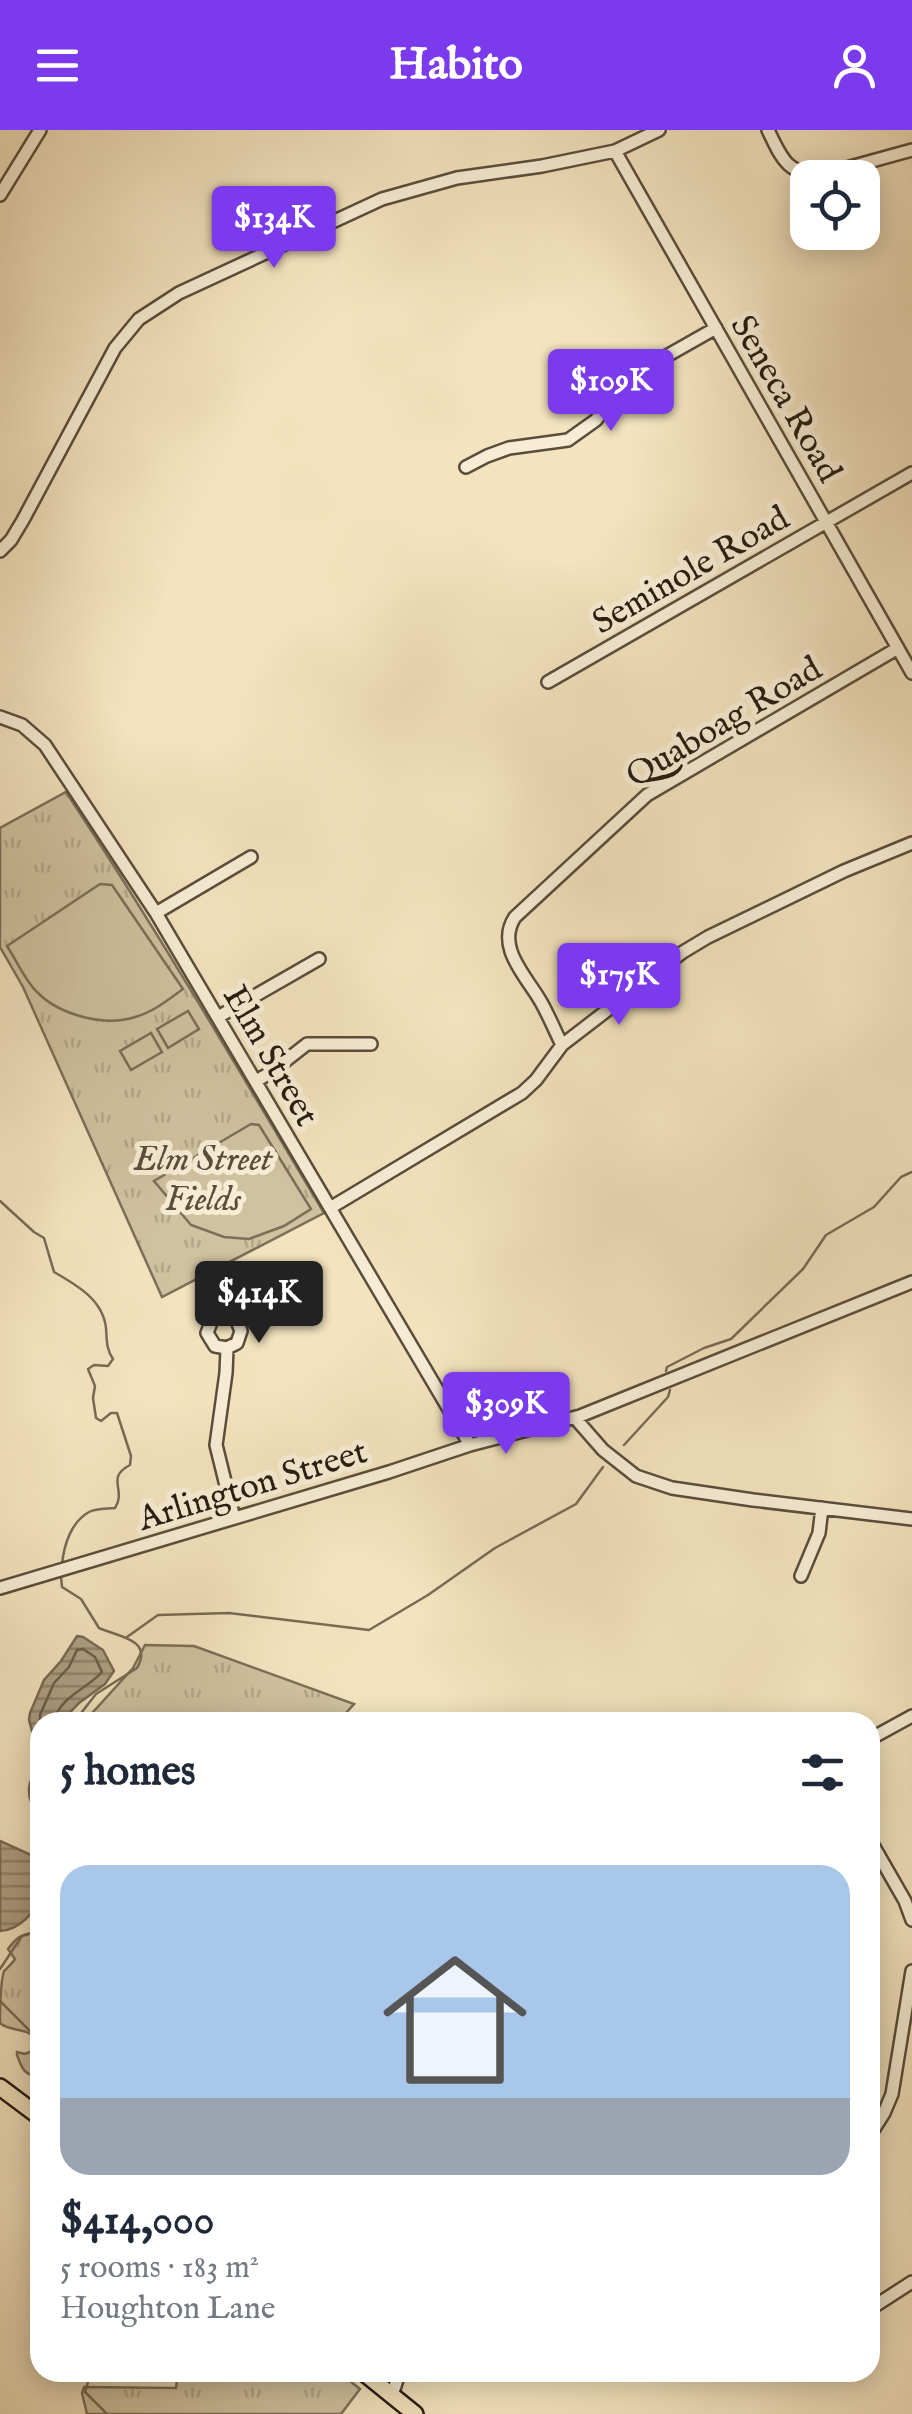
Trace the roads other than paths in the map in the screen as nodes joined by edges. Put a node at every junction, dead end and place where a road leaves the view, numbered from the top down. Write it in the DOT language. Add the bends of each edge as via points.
graph roads {
  1 [pos="40,130"];
  2 [pos="658,130"];
  3 [pos="768,130"];
  4 [pos="615,150"];
  5 [pos="912,150"];
  6 [pos="0,195"];
  7 [pos="716,328"];
  8 [pos="466,467"];
  9 [pos="912,473"];
  10 [pos="826,522"];
  11 [pos="0,551"];
  12 [pos="898,648"];
  13 [pos="912,673"];
  14 [pos="548,682"];
  15 [pos="0,717"];
  16 [pos="912,842"];
  17 [pos="251,857"];
  18 [pos="156,913"];
  19 [pos="318,959"];
  20 [pos="218,1017"];
  21 [pos="371,1044"];
  22 [pos="562,1045"];
  23 [pos="256,1080"];
  24 [pos="330,1208"];
  25 [pos="912,1282"];
  26 [pos="227,1348"];
  27 [pos="575,1418"];
  28 [pos="470,1445"];
  29 [pos="822,1508"];
  30 [pos="234,1518"];
  31 [pos="912,1519"];
  32 [pos="801,1576"];
  33 [pos="0,1588"];
  34 [pos="912,1716"];
  35 [pos="880,1734"];
  36 [pos="880,1857"];
  37 [pos="912,1920"];
  38 [pos="912,1971"];
  39 [pos="0,2087"];
  40 [pos="30,2110"];
  41 [pos="880,2119"];
  42 [pos="912,2282"];
  43 [pos="880,2299"];
  44 [pos="376,2382"];
  45 [pos="396,2382"];
  46 [pos="392,2395"];
  47 [pos="415,2414"];
  1 -- 6 [label="street"];
  2 -- 4 [label="street"];
  3 -- 5 [label="street" via="792,170 809,175"];
  4 -- 7 [label="street, Seneca Road"];
  4 -- 11 [label="street" via="457,178 382,199 179,292 139,320 116,348"];
  7 -- 8 [label="street" via="626,378 596,420 568,440 497,452"];
  7 -- 10 [label="street, Seneca Road"];
  9 -- 10 [label="street, Seminole Road"];
  10 -- 12 [label="street, Seneca Road"];
  10 -- 14 [label="street, Seminole Road"];
  12 -- 13 [label="street, Seneca Road"];
  12 -- 22 [label="street, Quaboag Road" via="646,796 515,917 508,935 512,954"];
  15 -- 18 [label="street, Elm Street" via="49,750"];
  16 -- 22 [label="street" via="696,944"];
  17 -- 18 [label="street"];
  18 -- 20 [label="street, Elm Street"];
  19 -- 20 [label="street"];
  20 -- 23 [label="street, Elm Street"];
  21 -- 23 [label="street" via="308,1044"];
  22 -- 24 [label="street" via="522,1093"];
  23 -- 24 [label="street, Elm Street"];
  24 -- 28 [label="street, Elm Street"];
  25 -- 27 [label="street, Arlington Street"];
  26 -- 30 [label="street" via="216,1445"];
  27 -- 28 [label="street, Arlington Street"];
  27 -- 29 [label="street" via="636,1476 692,1492"];
  28 -- 30 [label="street, Arlington Street"];
  29 -- 31 [label="street"];
  29 -- 32 [label="street"];
  30 -- 33 [label="street, Arlington Street"];
  34 -- 35 [label="street"];
  36 -- 37 [label="street"];
  38 -- 41 [label="street" via="892,2094"];
  39 -- 40 [label="main road"];
  42 -- 43 [label="street"];
  44 -- 46 [label="main road"];
  45 -- 46 [label="street"];
  46 -- 47 [label="main road"];
}
